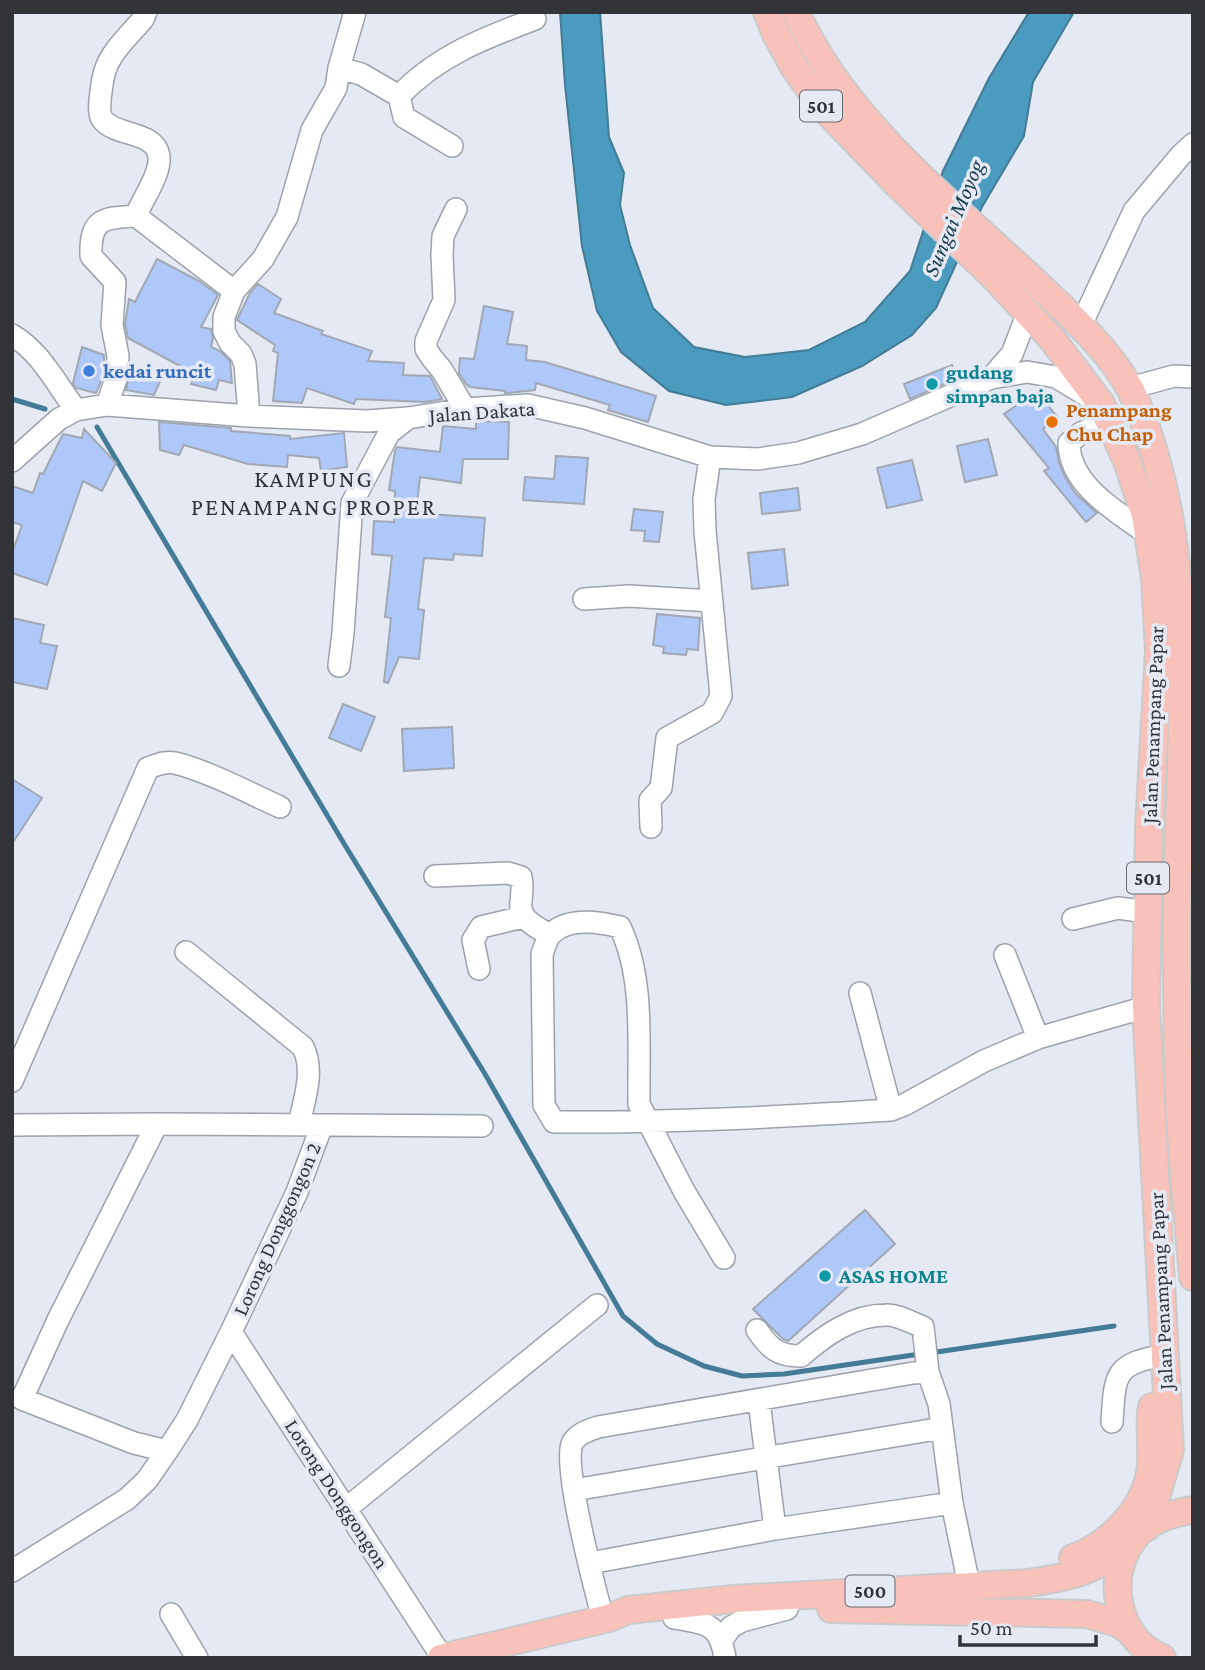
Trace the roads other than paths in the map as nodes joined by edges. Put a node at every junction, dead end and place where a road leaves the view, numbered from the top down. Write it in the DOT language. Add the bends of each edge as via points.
graph roads {
  1 [pos="146,12"];
  2 [pos="355,12"];
  3 [pos="767,12"];
  4 [pos="796,12"];
  5 [pos="535,19"];
  6 [pos="339,68"];
  7 [pos="399,96"];
  8 [pos="1193,144"];
  9 [pos="452,146"];
  10 [pos="908,179"];
  11 [pos="456,209"];
  12 [pos="135,216"];
  13 [pos="234,291"];
  14 [pos="1028,312"];
  15 [pos="1081,325"];
  16 [pos="12,335"];
  17 [pos="1193,377"];
  18 [pos="991,378"];
  19 [pos="1130,388"];
  20 [pos="107,405"];
  21 [pos="465,409"];
  22 [pos="76,410"];
  23 [pos="1106,413"];
  24 [pos="249,416"];
  25 [pos="408,418"];
  26 [pos="710,457"];
  27 [pos="12,461"];
  28 [pos="1147,534"];
  29 [pos="584,599"];
  30 [pos="712,601"];
  31 [pos="339,666"];
  32 [pos="1190,670"];
  33 [pos="280,807"];
  34 [pos="651,827"];
  35 [pos="435,876"];
  36 [pos="1147,912"];
  37 [pos="523,917"];
  38 [pos="1073,919"];
  39 [pos="1185,920"];
  40 [pos="550,935"];
  41 [pos="186,952"];
  42 [pos="1005,955"];
  43 [pos="479,969"];
  44 [pos="860,993"];
  45 [pos="1146,1007"];
  46 [pos="1038,1038"];
  47 [pos="12,1081"];
  48 [pos="891,1110"];
  49 [pos="649,1119"];
  50 [pos="157,1124"];
  51 [pos="12,1125"];
  52 [pos="299,1125"];
  53 [pos="322,1125"];
  54 [pos="482,1126"];
  55 [pos="724,1258"];
  56 [pos="1193,1278"];
  57 [pos="597,1305"];
  58 [pos="757,1330"];
  59 [pos="231,1332"];
  60 [pos="1165,1365"];
  61 [pos="928,1372"];
  62 [pos="17,1398"];
  63 [pos="759,1401"];
  64 [pos="1112,1422"];
  65 [pos="942,1427"];
  66 [pos="167,1451"];
  67 [pos="766,1459"];
  68 [pos="574,1490"];
  69 [pos="952,1503"];
  70 [pos="346,1508"];
  71 [pos="1193,1510"];
  72 [pos="1147,1527"];
  73 [pos="775,1529"];
  74 [pos="1126,1550"];
  75 [pos="590,1563"];
  76 [pos="12,1571"];
  77 [pos="1001,1583"];
  78 [pos="969,1585"];
  79 [pos="787,1609"];
  80 [pos="171,1615"];
  81 [pos="606,1618"];
  82 [pos="674,1618"];
  83 [pos="1130,1631"];
  84 [pos="723,1649"];
  85 [pos="1158,1657"];
  86 [pos="197,1658"];
  87 [pos="442,1658"];
  1 -- 12 [label="street" via="107,66 99,110 107,123 155,146 159,156"];
  2 -- 6 [label="street"];
  3 -- 10 [label="main road, Jalan Penampang Papar / 501" via="805,85 845,131"];
  4 -- 10 [label="main road, Jalan Penampang Papar / 501" via="824,66"];
  5 -- 7 [label="street" via="462,48 426,71"];
  6 -- 7 [label="street" via="361,74"];
  6 -- 13 [label="street" via="336,88 312,130 287,217 263,259"];
  7 -- 9 [label="street" via="404,117"];
  8 -- 15 [label="street" via="1134,211"];
  10 -- 14 [label="main road, Jalan Penampang Papar / 501"];
  10 -- 15 [label="main road, Jalan Penampang Papar / 501" via="1028,275"];
  11 -- 21 [label="street" via="443,236 444,300 426,349"];
  12 -- 13 [label="street"];
  12 -- 20 [label="street" via="106,218 90,244 91,256 115,282 112,325 117,376"];
  13 -- 24 [label="street" via="224,331 245,364"];
  14 -- 18 [label="street, Jalan Dakata" via="1012,354"];
  14 -- 23 [label="main road, Jalan Penampang Papar / 501"];
  15 -- 19 [label="main road, Jalan Penampang Papar / 501"];
  16 -- 22 [label="street" via="36,355"];
  17 -- 19 [label="street" via="1174,376"];
  18 -- 23 [label="street, Jalan Dakata" via="1027,372 1056,377"];
  18 -- 26 [label="street, Jalan Dakata" via="862,434 798,453 758,459"];
  19 -- 32 [label="main road, Jalan Penampang Papar / 501" via="1154,434 1172,489 1185,566"];
  20 -- 22 [label="street, Jalan Dakata"];
  20 -- 24 [label="street, Jalan Dakata"];
  21 -- 25 [label="street, Jalan Dakata"];
  21 -- 26 [label="street, Jalan Dakata" via="546,408"];
  22 -- 27 [label="street, Jalan Dakata" via="59,419"];
  23 -- 28 [label="main road, Jalan Penampang Papar / 501" via="1145,515"];
  23 -- 28 [label="street" via="1069,443 1069,456 1102,501"];
  24 -- 25 [label="street, Jalan Dakata" via="367,421"];
  25 -- 31 [label="street" via="389,433 352,503"];
  26 -- 30 [label="street" via="705,499"];
  28 -- 36 [label="main road, Jalan Penampang Papar / 501" via="1159,650"];
  29 -- 30 [label="street" via="629,596"];
  30 -- 34 [label="street" via="721,696 712,713 667,738 661,788 650,800"];
  32 -- 39 [label="main road, Jalan Penampang Papar / 501"];
  33 -- 47 [label="street" via="173,763 148,768"];
  35 -- 37 [label="street" via="508,873 521,877"];
  36 -- 38 [label="street" via="1118,908"];
  36 -- 45 [label="main road, Jalan Penampang Papar / 501"];
  37 -- 40 [label="street"];
  37 -- 43 [label="street" via="481,927 473,940"];
  39 -- 56 [label="main road, Jalan Penampang Papar / 501" via="1179,1102"];
  40 -- 49 [label="street" via="561,926 596,921 620,927 630,947 636,979 639,1104"];
  40 -- 49 [label="street" via="542,954 544,1105 554,1122"];
  41 -- 52 [label="street" via="303,1047 309,1058 309,1075"];
  42 -- 46 [label="street"];
  44 -- 48 [label="street"];
  45 -- 46 [label="street"];
  45 -- 60 [label="main road, Jalan Penampang Papar / 501"];
  46 -- 48 [label="street"];
  48 -- 49 [label="street" via="722,1120"];
  49 -- 55 [label="street"];
  50 -- 51 [label="street"];
  50 -- 52 [label="street"];
  50 -- 62 [label="street"];
  52 -- 53 [label="street"];
  53 -- 54 [label="street"];
  53 -- 59 [label="street, Lorong Donggongon 2" via="297,1192"];
  57 -- 70 [label="street"];
  58 -- 61 [label="street" via="768,1346 787,1356 801,1356 846,1323 887,1314 923,1327"];
  59 -- 66 [label="street, Lorong Donggongon 2"];
  59 -- 70 [label="street, Lorong Donggongon"];
  60 -- 64 [label="street" via="1142,1359 1119,1373"];
  60 -- 72 [label="main road, Jalan Penampang Papar / 501" via="1170,1450"];
  60 -- 77 [label="main road" via="1151,1410 1151,1471 1128,1520 1105,1542 1077,1557 1014,1570"];
  61 -- 63 [label="street"];
  61 -- 65 [label="street"];
  62 -- 66 [label="street"];
  63 -- 67 [label="street"];
  63 -- 68 [label="street" via="584,1432 572,1442"];
  65 -- 67 [label="street"];
  65 -- 69 [label="street"];
  66 -- 76 [label="street, Lorong Donggongon 2" via="127,1499"];
  67 -- 68 [label="street"];
  67 -- 73 [label="street"];
  68 -- 75 [label="street"];
  69 -- 73 [label="street"];
  69 -- 78 [label="street"];
  70 -- 87 [label="street, Lorong Donggongon"];
  71 -- 72 [label="main road, 500" via="1170,1514"];
  72 -- 74 [label="main road, 500"];
  73 -- 75 [label="street"];
  74 -- 77 [label="main road, 500" via="1067,1578"];
  74 -- 83 [label="main road, 500" via="1117,1591"];
  75 -- 81 [label="street"];
  77 -- 78 [label="main road, 500"];
  78 -- 81 [label="main road, 500" via="734,1599 628,1610"];
  79 -- 82 [label="main road, 500"];
  79 -- 83 [label="main road, 500" via="1087,1614"];
  79 -- 84 [label="street" via="731,1627"];
  80 -- 86 [label="street"];
  81 -- 82 [label="main road, 500" via="628,1622"];
  81 -- 87 [label="main road, 500"];
  82 -- 84 [label="street" via="709,1626"];
  83 -- 85 [label="main road, 500"];
}
